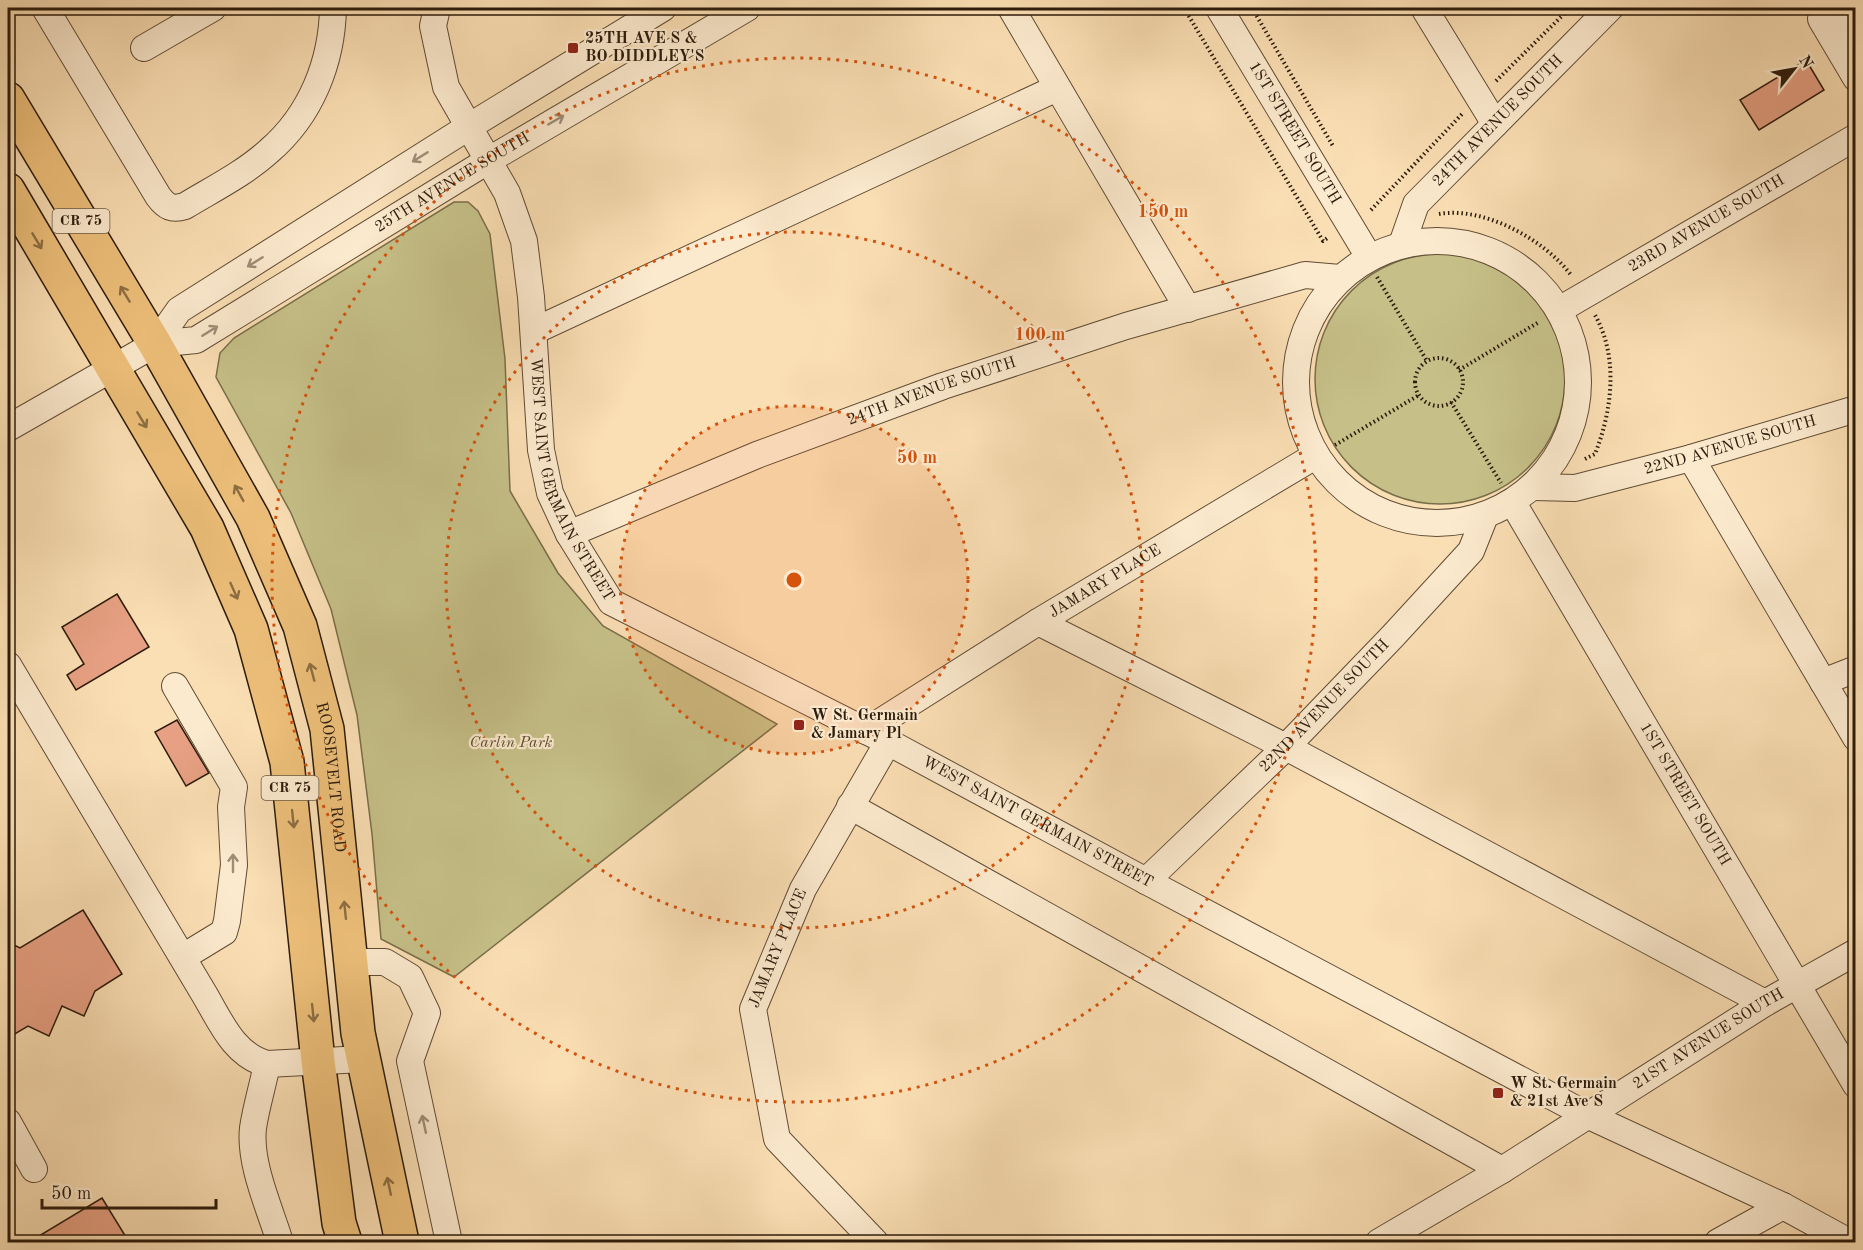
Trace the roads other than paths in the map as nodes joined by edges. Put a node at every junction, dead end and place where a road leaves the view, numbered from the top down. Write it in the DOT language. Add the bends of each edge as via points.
graph roads {
  1 [pos="45,8"];
  2 [pos="213,8"];
  3 [pos="333,8"];
  4 [pos="437,8"];
  5 [pos="663,8"];
  6 [pos="747,8"];
  7 [pos="1011,8"];
  8 [pos="1219,8"];
  9 [pos="1424,8"];
  10 [pos="1610,8"];
  11 [pos="1823,8"];
  12 [pos="1833,8"];
  13 [pos="1856,42"];
  14 [pos="144,48"];
  15 [pos="1856,78"];
  16 [pos="1057,88"];
  17 [pos="8,99"];
  18 [pos="1495,124"];
  19 [pos="470,126"];
  20 [pos="1856,137"];
  21 [pos="489,160"];
  22 [pos="8,190"];
  23 [pos="1402,244"];
  24 [pos="1369,257"];
  25 [pos="1340,278"];
  26 [pos="1188,309"];
  27 [pos="1559,310"];
  28 [pos="534,331"];
  29 [pos="155,344"];
  30 [pos="112,369"];
  31 [pos="1856,409"];
  32 [pos="8,428"];
  33 [pos="1315,456"];
  34 [pos="1691,458"];
  35 [pos="1534,486"];
  36 [pos="1513,503"];
  37 [pos="1485,516"];
  38 [pos="569,534"];
  39 [pos="1038,622"];
  40 [pos="8,664"];
  41 [pos="1856,669"];
  42 [pos="1822,682"];
  43 [pos="175,686"];
  44 [pos="877,736"];
  45 [pos="1856,738"];
  46 [pos="1286,747"];
  47 [pos="850,806"];
  48 [pos="1146,881"];
  49 [pos="1856,952"];
  50 [pos="183,957"];
  51 [pos="350,962"];
  52 [pos="1797,986"];
  53 [pos="1765,1003"];
  54 [pos="363,1059"];
  55 [pos="318,1061"];
  56 [pos="267,1064"];
  57 [pos="1856,1085"];
  58 [pos="1587,1115"];
  59 [pos="8,1122"];
  60 [pos="34,1169"];
  61 [pos="1502,1170"];
  62 [pos="1782,1206"];
  63 [pos="280,1242"];
  64 [pos="345,1242"];
  65 [pos="402,1242"];
  66 [pos="449,1242"];
  67 [pos="875,1242"];
  68 [pos="1379,1242"];
  69 [pos="1718,1242"];
  70 [pos="1849,1242"];
  1 -- 3 [label="street" via="158,196 175,209 255,162 296,122 321,73 330,42"];
  2 -- 14 [label="street"];
  4 -- 19 [label="street" via="433,26 446,87"];
  5 -- 19 [label="street, 25TH AVENUE SOUTH"];
  21 -- 6 [label="street, 25TH AVENUE SOUTH, one-way"];
  7 -- 16 [label="street"];
  8 -- 24 [label="street, 1ST STREET SOUTH"];
  9 -- 18 [label="street"];
  10 -- 18 [label="street, 24TH AVENUE SOUTH"];
  11 -- 15 [label="street" via="1821,20"];
  12 -- 13 [label="street"];
  16 -- 26 [label="street"];
  16 -- 28 [label="street"];
  29 -- 17 [label="main road, CR 75, one-way"];
  18 -- 23 [label="street, 24TH AVENUE SOUTH" via="1416,204"];
  19 -- 21 [label="street, WEST SAINT GERMAIN STREET"];
  19 -- 29 [label="street, 25TH AVENUE SOUTH, one-way" via="179,310"];
  20 -- 27 [label="street, 23RD AVENUE SOUTH"];
  21 -- 28 [label="street, WEST SAINT GERMAIN STREET" via="507,194 524,241"];
  29 -- 21 [label="street, 25TH AVENUE SOUTH, one-way" via="196,340"];
  22 -- 30 [label="main road, CR 75, one-way"];
  23 -- 24 [label="street"];
  23 -- 27 [label="street" via="1447,240 1491,251 1530,275"];
  24 -- 25 [label="street"];
  25 -- 26 [label="street, 24TH AVENUE SOUTH" via="1305,275"];
  25 -- 33 [label="street" via="1311,316 1296,362 1298,411"];
  26 -- 38 [label="street, 24TH AVENUE SOUTH" via="943,386 757,455"];
  27 -- 35 [label="street" via="1576,355 1578,403 1563,448"];
  28 -- 38 [label="street, WEST SAINT GERMAIN STREET" via="542,450 550,493"];
  29 -- 30 [label="street, 25TH AVENUE SOUTH"];
  51 -- 29 [label="main road, ROOSEVELT ROAD / CR 75, one-way" via="327,729 300,626 253,518"];
  30 -- 32 [label="street, 25TH AVENUE SOUTH"];
  30 -- 55 [label="main road, CR 75, one-way" via="207,528 251,629 287,762"];
  31 -- 34 [label="street, 22ND AVENUE SOUTH"];
  33 -- 37 [label="street" via="1347,493 1389,516 1438,525"];
  33 -- 39 [label="street, JAMARY PLACE"];
  34 -- 35 [label="street, 22ND AVENUE SOUTH" via="1575,488"];
  34 -- 42 [label="street"];
  35 -- 36 [label="street"];
  36 -- 37 [label="street"];
  36 -- 52 [label="street, 1ST STREET SOUTH"];
  37 -- 46 [label="street, 22ND AVENUE SOUTH" via="1471,551"];
  38 -- 44 [label="street, WEST SAINT GERMAIN STREET" via="611,602"];
  39 -- 44 [label="street, JAMARY PLACE"];
  39 -- 46 [label="street"];
  40 -- 50 [label="street"];
  41 -- 42 [label="street"];
  42 -- 45 [label="street"];
  50 -- 43 [label="street, one-way" via="224,932 234,865 234,787"];
  44 -- 47 [label="street, JAMARY PLACE"];
  44 -- 48 [label="street, WEST SAINT GERMAIN STREET"];
  46 -- 48 [label="street, 22ND AVENUE SOUTH"];
  46 -- 53 [label="street"];
  47 -- 61 [label="street"];
  47 -- 67 [label="street, JAMARY PLACE" via="802,890 753,1009 777,1139"];
  48 -- 58 [label="street, WEST SAINT GERMAIN STREET"];
  49 -- 52 [label="street, 21ST AVENUE SOUTH"];
  50 -- 56 [label="street" via="237,1047"];
  51 -- 54 [label="main road, ROOSEVELT ROAD / CR 75"];
  66 -- 51 [label="street, one-way" via="410,1061 427,1013 410,977 385,962"];
  52 -- 53 [label="street, 21ST AVENUE SOUTH"];
  52 -- 57 [label="street, 1ST STREET SOUTH"];
  53 -- 58 [label="street, 21ST AVENUE SOUTH"];
  54 -- 55 [label="street"];
  65 -- 54 [label="main road, ROOSEVELT ROAD / CR 75, one-way"];
  55 -- 56 [label="street"];
  55 -- 64 [label="main road, CR 75" via="339,1223"];
  56 -- 63 [label="street" via="253,1128 253,1148"];
  58 -- 61 [label="street, 21ST AVENUE SOUTH"];
  58 -- 62 [label="street, WEST SAINT GERMAIN STREET"];
  59 -- 60 [label="street"];
  61 -- 68 [label="street, 21ST AVENUE SOUTH"];
  62 -- 69 [label="street"];
  62 -- 70 [label="street, WEST SAINT GERMAIN STREET"];
}
